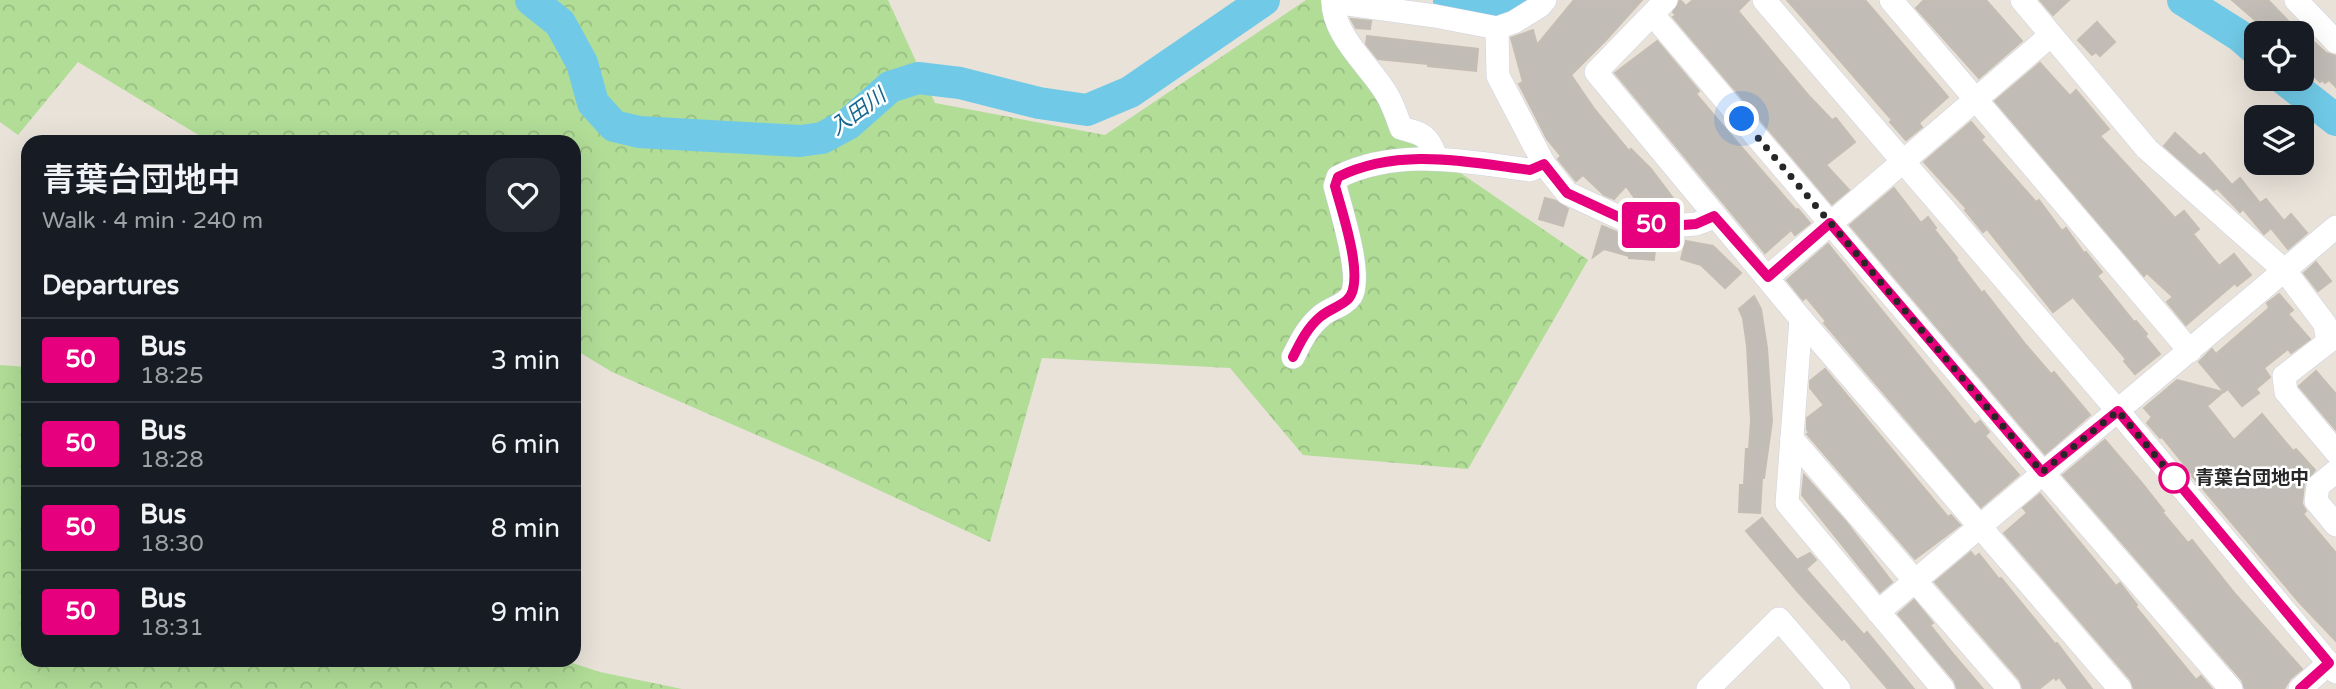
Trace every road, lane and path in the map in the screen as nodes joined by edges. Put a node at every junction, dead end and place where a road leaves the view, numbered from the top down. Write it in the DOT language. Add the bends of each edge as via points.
graph roads {
  1 [pos="1545,0"];
  2 [pos="1763,0"];
  3 [pos="1891,0"];
  4 [pos="2022,0"];
  5 [pos="2295,0"];
  6 [pos="1334,1"];
  7 [pos="1660,8"];
  8 [pos="1497,28"];
  9 [pos="2051,34"];
  10 [pos="2336,42"];
  11 [pos="1975,98"];
  12 [pos="1436,158"];
  13 [pos="1903,161"];
  14 [pos="1544,164"];
  15 [pos="1714,216"];
  16 [pos="1830,223"];
  17 [pos="2336,227"];
  18 [pos="2285,271"];
  19 [pos="1768,277"];
  20 [pos="1801,319"];
  21 [pos="2190,351"];
  22 [pos="1293,357"];
  23 [pos="2118,411"];
  24 [pos="1792,439"];
  25 [pos="2336,452"];
  26 [pos="2336,471"];
  27 [pos="2042,472"];
  28 [pos="2336,524"];
  29 [pos="1979,527"];
  30 [pos="1916,580"];
  31 [pos="1878,612"];
  32 [pos="2332,668"];
  33 [pos="1708,689"];
  34 [pos="1839,689"];
  35 [pos="1943,689"];
  36 [pos="2009,689"];
  37 [pos="2120,689"];
  38 [pos="2231,689"];
  39 [pos="2300,689"];
  1 -- 8 [label="street"];
  2 -- 13 [label="street"];
  3 -- 11 [label="street"];
  4 -- 9 [label="street"];
  5 -- 10 [label="street"];
  6 -- 8 [label="street"];
  6 -- 12 [label="street" via="1333,11 1344,34 1388,95 1401,128 1422,134"];
  7 -- 15 [label="street" via="1596,72"];
  7 -- 16 [label="street"];
  8 -- 14 [label="street" via="1498,76"];
  9 -- 11 [label="street"];
  9 -- 18 [label="street" via="2147,149"];
  11 -- 13 [label="street"];
  11 -- 21 [label="street"];
  12 -- 14 [label="street" via="1530,170"];
  12 -- 22 [label="street" via="1353,169 1338,177 1335,186 1355,285 1350,298 1320,316 1306,332"];
  13 -- 16 [label="street"];
  13 -- 23 [label="street"];
  14 -- 15 [label="street" via="1567,193 1636,225 1696,224"];
  15 -- 19 [label="street"];
  16 -- 19 [label="street"];
  16 -- 27 [label="street"];
  17 -- 18 [label="street"];
  18 -- 21 [label="street"];
  18 -- 25 [label="street" via="2325,324 2328,342 2284,376 2286,392"];
  19 -- 20 [label="street"];
  20 -- 24 [label="street"];
  20 -- 29 [label="street"];
  21 -- 23 [label="street"];
  23 -- 27 [label="street"];
  23 -- 32 [label="street"];
  24 -- 30 [label="street"];
  24 -- 31 [label="street" via="1787,503"];
  26 -- 28 [label="street" via="2318,486 2316,501"];
  27 -- 29 [label="street"];
  27 -- 38 [label="street"];
  29 -- 30 [label="street"];
  29 -- 37 [label="street"];
  30 -- 31 [label="street"];
  30 -- 36 [label="street"];
  31 -- 35 [label="street"];
  32 -- 39 [label="street"];
  33 -- 34 [label="street" via="1779,619"];
}
